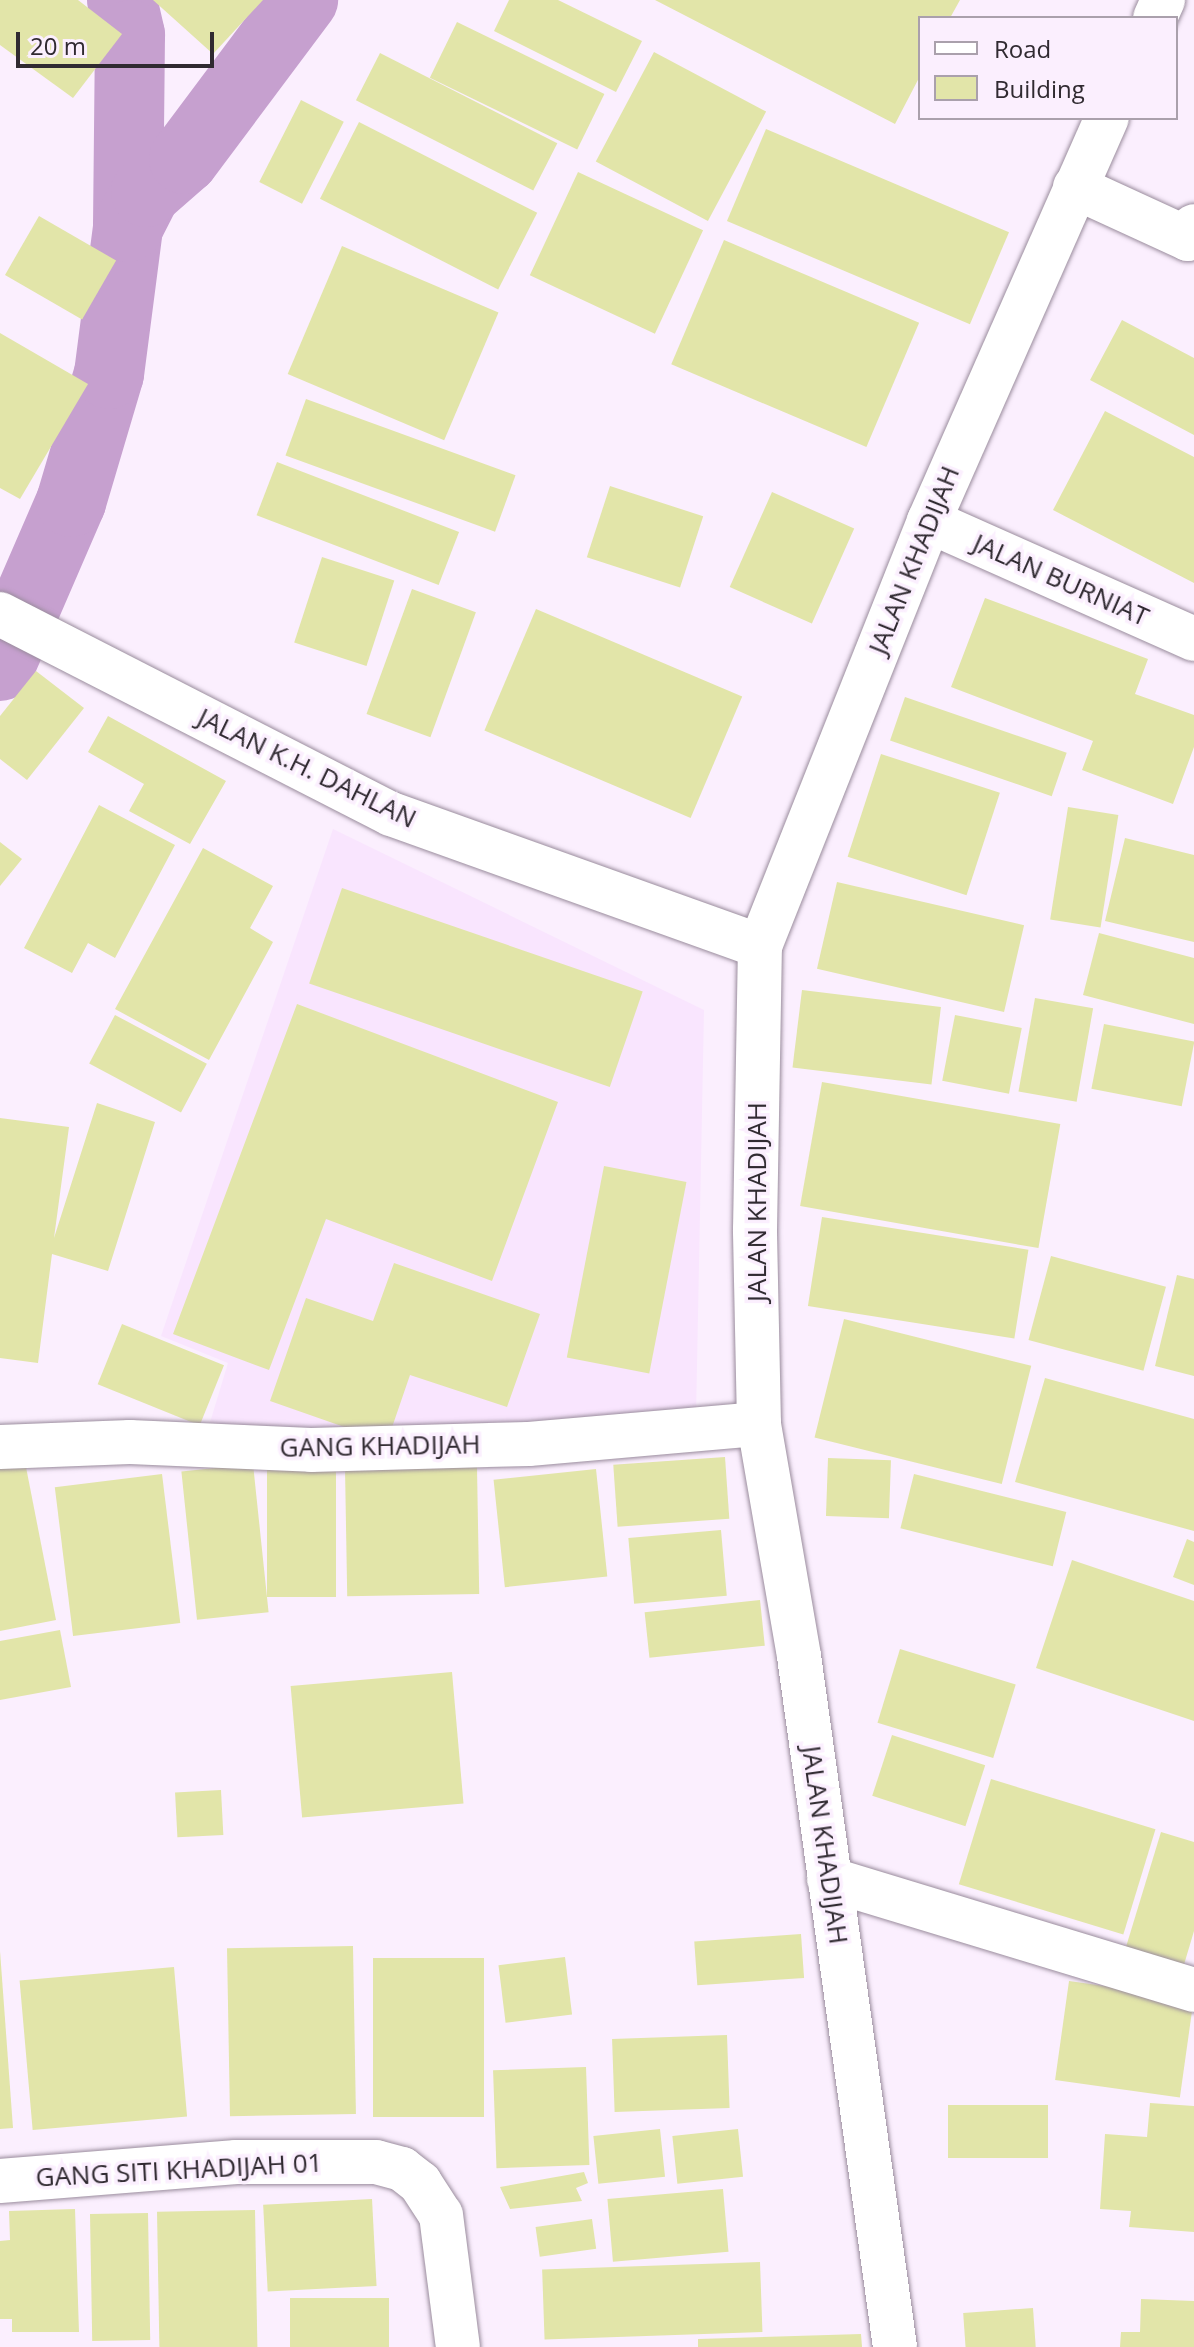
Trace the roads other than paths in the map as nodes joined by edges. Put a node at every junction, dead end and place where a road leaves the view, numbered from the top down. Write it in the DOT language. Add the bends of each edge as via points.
graph roads {
  1 [pos="1106,120"];
  2 [pos="1075,187"];
  3 [pos="1194,226"];
  4 [pos="929,521"];
  5 [pos="0,614"];
  6 [pos="1194,639"];
  7 [pos="760,946"];
  8 [pos="759,1424"];
  9 [pos="0,1447"];
  10 [pos="829,1879"];
  11 [pos="1194,1990"];
  12 [pos="0,2181"];
  13 [pos="458,2347"];
  14 [pos="895,2347"];
  1 -- 2 [label="street, JALAN KHADIJAH"];
  2 -- 3 [label="street" via="1188,239"];
  2 -- 4 [label="street, JALAN KHADIJAH"];
  4 -- 6 [label="street, JALAN BURNIAT"];
  4 -- 7 [label="street, JALAN KHADIJAH"];
  5 -- 7 [label="street, JALAN K.H. DAHLAN" via="391,814"];
  7 -- 8 [label="street, JALAN KHADIJAH" via="755,1230"];
  8 -- 9 [label="street, GANG KHADIJAH" via="529,1444 311,1450 130,1442"];
  8 -- 10 [label="street, JALAN KHADIJAH"];
  10 -- 11 [label="street"];
  10 -- 14 [label="street, JALAN KHADIJAH"];
  12 -- 13 [label="street, GANG SITI KHADIJAH 01" via="236,2162 376,2162 402,2169 420,2183 441,2215"];
}
